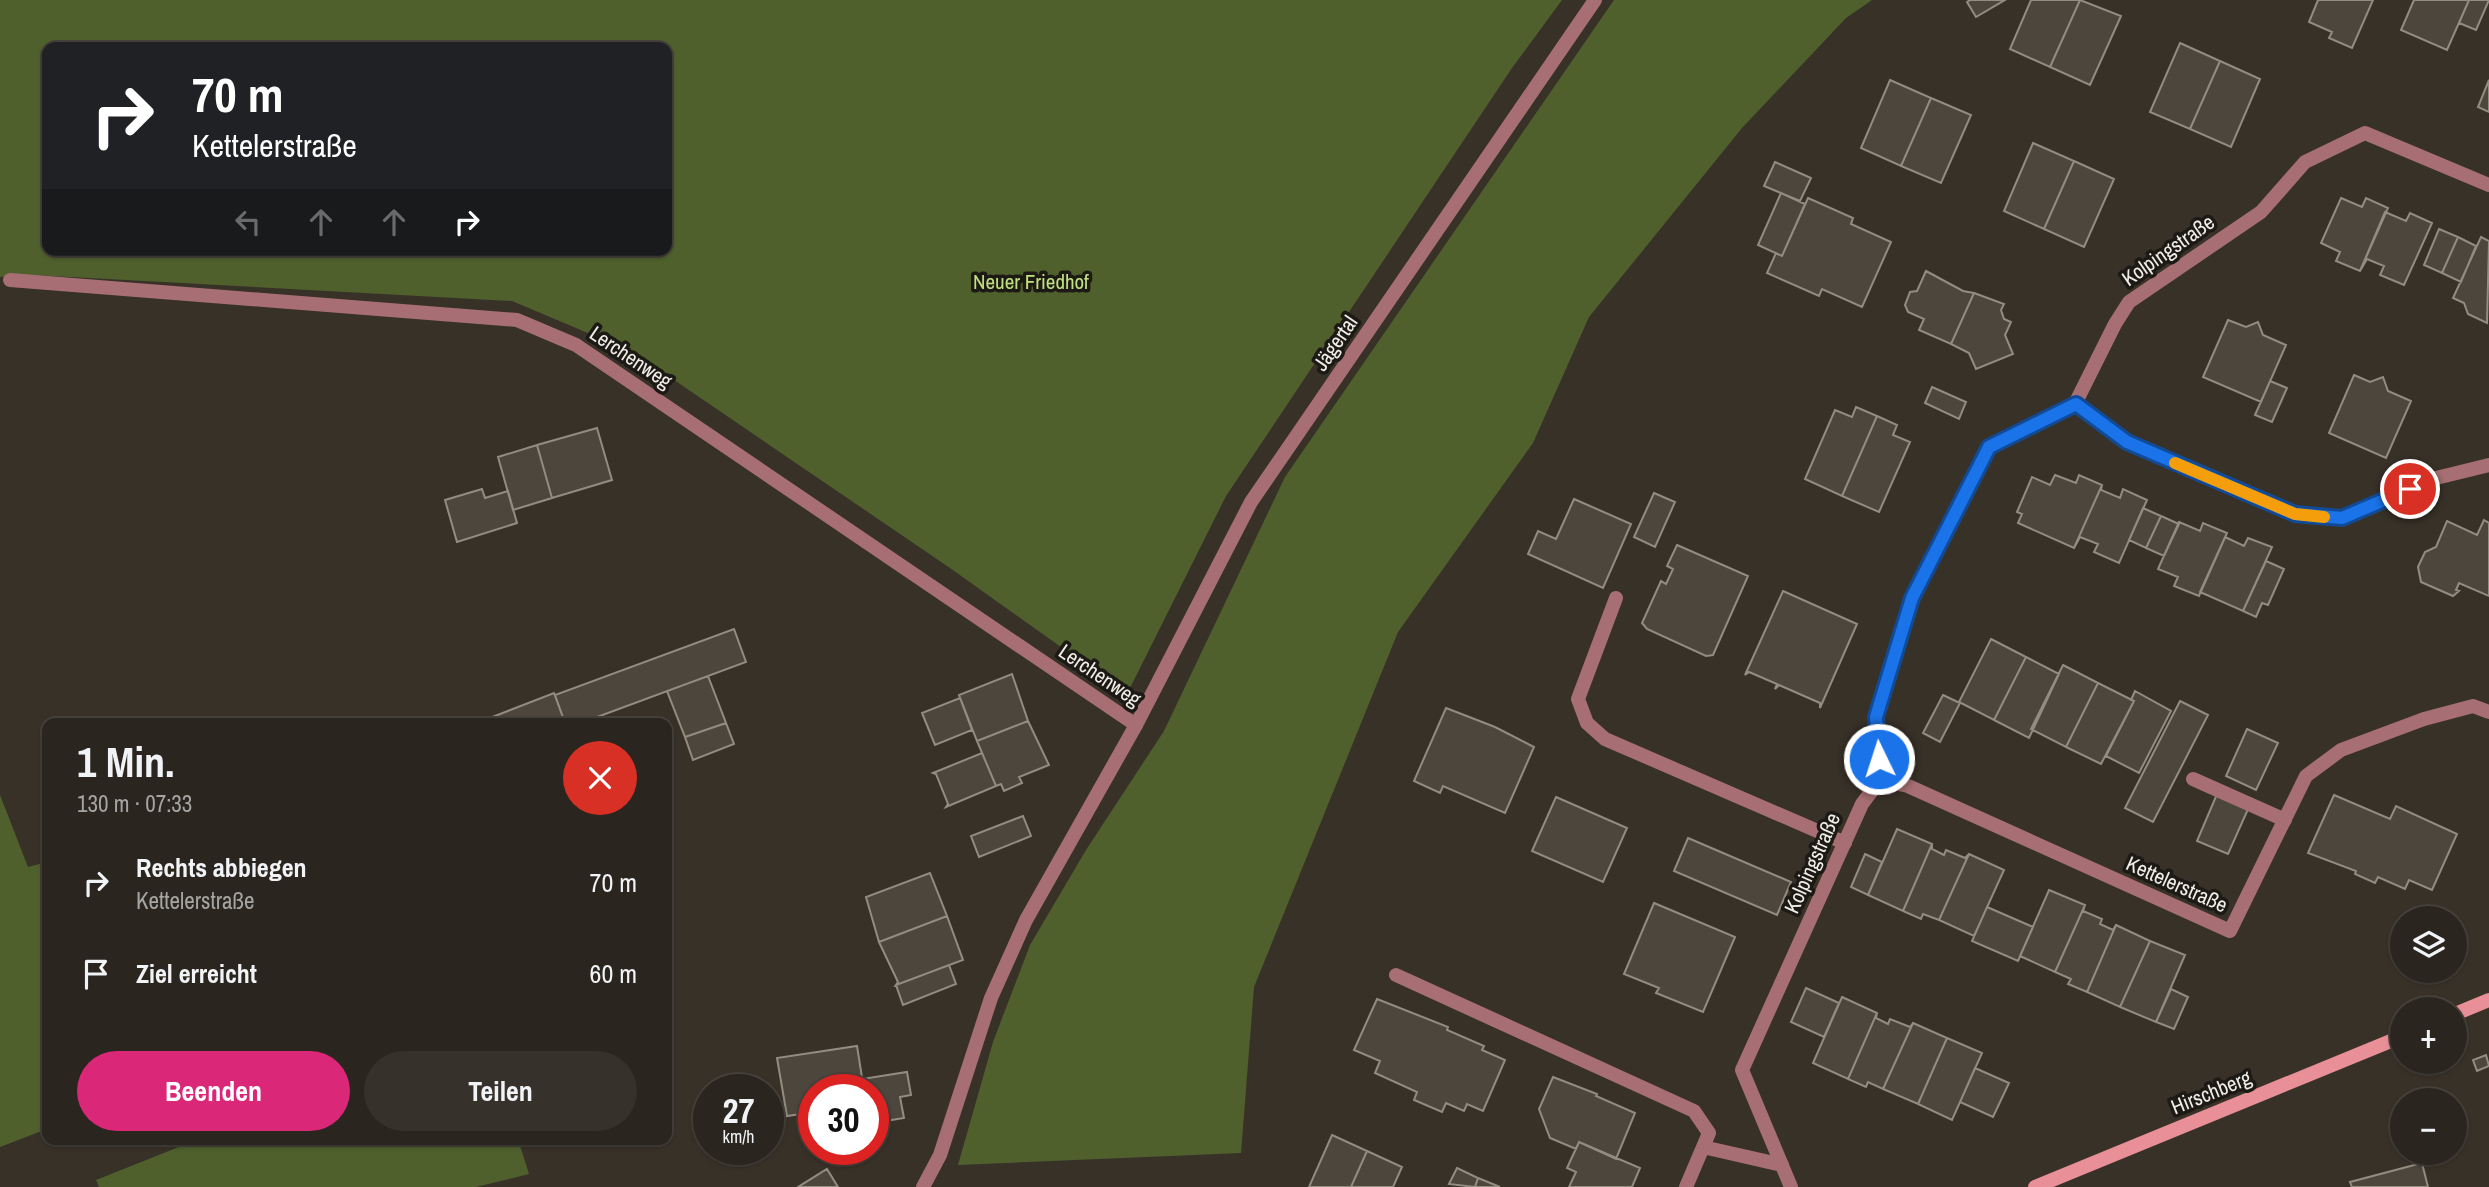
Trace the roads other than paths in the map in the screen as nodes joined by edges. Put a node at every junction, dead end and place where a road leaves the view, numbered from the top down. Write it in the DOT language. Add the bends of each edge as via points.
graph roads {
  1 [pos="1595,0"];
  2 [pos="2489,185"];
  3 [pos="10,280"];
  4 [pos="2076,404"];
  5 [pos="2489,465"];
  6 [pos="1616,598"];
  7 [pos="2489,712"];
  8 [pos="1136,725"];
  9 [pos="2193,779"];
  10 [pos="1880,780"];
  11 [pos="2285,820"];
  12 [pos="1845,843"];
  13 [pos="1396,975"];
  14 [pos="2489,1000"];
  15 [pos="2467,1009"];
  16 [pos="2390,1040"];
  17 [pos="1703,1147"];
  18 [pos="1782,1165"];
  19 [pos="923,1187"];
  20 [pos="1686,1187"];
  21 [pos="1791,1187"];
  22 [pos="2035,1187"];
  1 -- 8 [label="street, Jägertal" via="1251,502"];
  2 -- 4 [label="street, Kolpingstraße" via="2365,133 2348,139 2305,162 2261,212 2129,302"];
  3 -- 8 [label="street, Lerchenweg" via="517,320 576,345"];
  4 -- 5 [label="street" via="2127,442 2295,514 2342,518 2432,479"];
  4 -- 10 [label="street" via="1989,447 1912,598 1876,717"];
  6 -- 12 [label="street" via="1578,699 1587,723 1605,739"];
  7 -- 11 [label="street, Kettelerstraße" via="2473,706 2341,750 2306,776"];
  8 -- 19 [label="street, Jägertal" via="1026,920 991,998 940,1154"];
  9 -- 11 [label="street"];
  10 -- 11 [label="street, Kettelerstraße" via="1908,786 2230,931"];
  10 -- 12 [label="street, Kolpingstraße" via="1862,804"];
  12 -- 18 [label="street, Kolpingstraße" via="1742,1070"];
  13 -- 17 [label="street" via="1693,1111 1709,1133"];
  14 -- 15 [label="street"];
  16 -- 22 [label="street, Hirschberg"];
  17 -- 18 [label="street"];
  17 -- 20 [label="street"];
  18 -- 21 [label="street, Kolpingstraße"];
}
